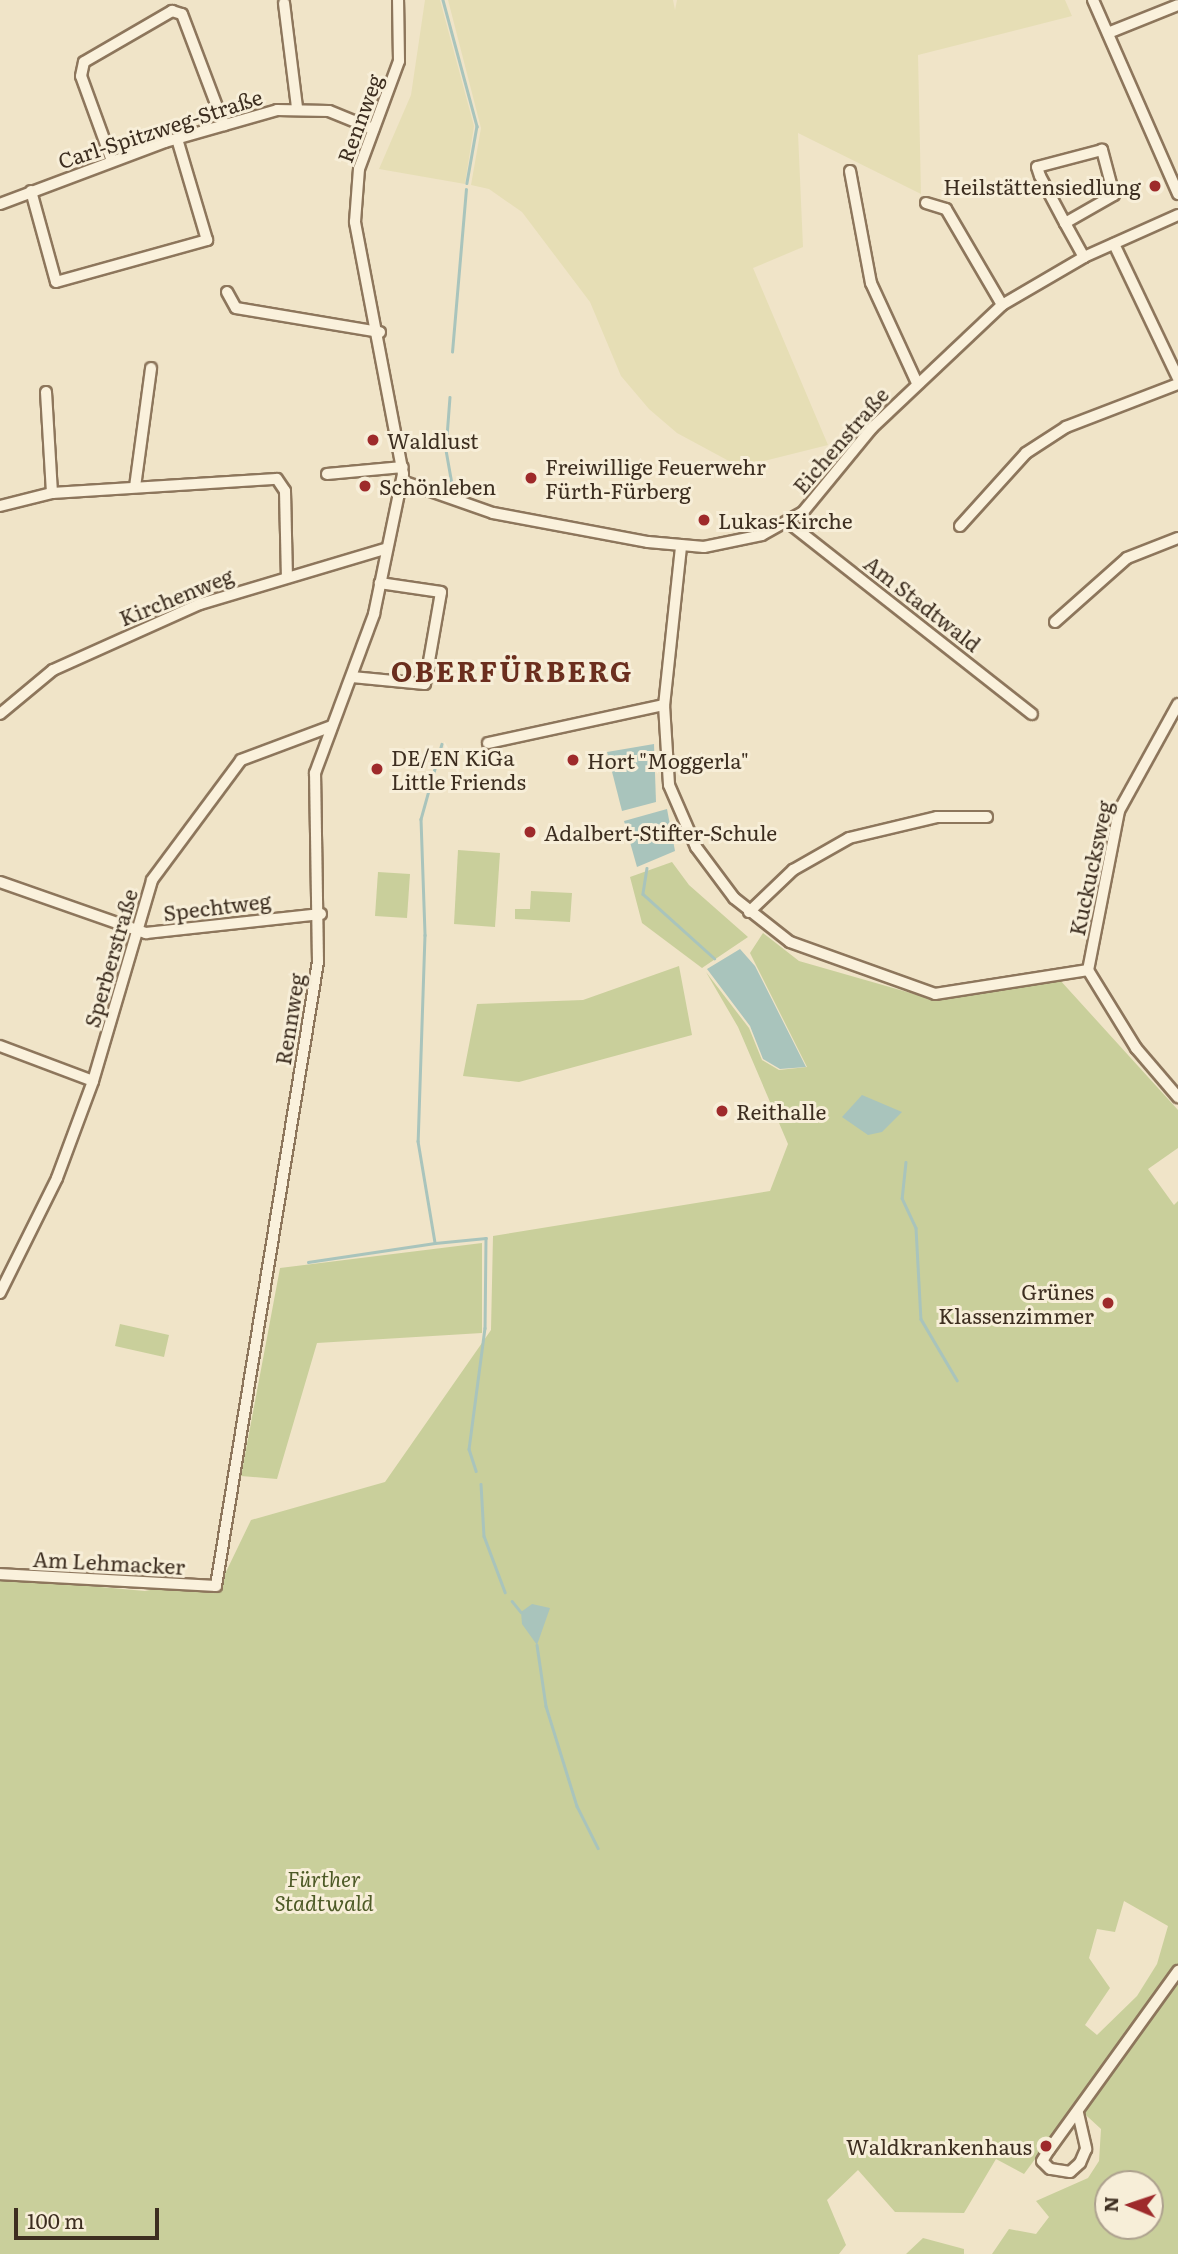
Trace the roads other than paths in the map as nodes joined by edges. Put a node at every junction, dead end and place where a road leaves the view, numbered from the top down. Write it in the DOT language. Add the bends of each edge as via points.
graph roads {
  1 [pos="398,0"];
  2 [pos="1093,0"];
  3 [pos="284,3"];
  4 [pos="1178,5"];
  5 [pos="1108,33"];
  6 [pos="297,107"];
  7 [pos="224,125"];
  8 [pos="373,130"];
  9 [pos="177,139"];
  10 [pos="112,161"];
  11 [pos="850,171"];
  12 [pos="31,191"];
  13 [pos="1178,194"];
  14 [pos="926,203"];
  15 [pos="0,204"];
  16 [pos="1178,215"];
  17 [pos="1065,223"];
  18 [pos="1114,244"];
  19 [pos="1084,257"];
  20 [pos="227,292"];
  21 [pos="1002,305"];
  22 [pos="380,332"];
  23 [pos="151,368"];
  24 [pos="1178,378"];
  25 [pos="917,383"];
  26 [pos="1178,384"];
  27 [pos="46,393"];
  28 [pos="403,467"];
  29 [pos="327,474"];
  30 [pos="402,481"];
  31 [pos="135,487"];
  32 [pos="51,493"];
  33 [pos="0,506"];
  34 [pos="789,523"];
  35 [pos="960,526"];
  36 [pos="1178,538"];
  37 [pos="681,547"];
  38 [pos="384,550"];
  39 [pos="287,577"];
  40 [pos="380,583"];
  41 [pos="1055,622"];
  42 [pos="352,677"];
  43 [pos="1178,704"];
  44 [pos="664,705"];
  45 [pos="0,713"];
  46 [pos="1032,715"];
  47 [pos="332,726"];
  48 [pos="488,743"];
  49 [pos="987,817"];
  50 [pos="0,882"];
  51 [pos="748,912"];
  52 [pos="321,914"];
  53 [pos="136,930"];
  54 [pos="1088,970"];
  55 [pos="0,1046"];
  56 [pos="93,1081"];
  57 [pos="1178,1097"];
  58 [pos="0,1293"];
  59 [pos="0,1574"];
  60 [pos="216,1586"];
  61 [pos="1178,1971"];
  62 [pos="1078,2113"];
  1 -- 8 [label="street, Rennweg" via="399,61"];
  2 -- 5 [label="street"];
  3 -- 6 [label="street"];
  4 -- 5 [label="street"];
  5 -- 13 [label="street"];
  6 -- 7 [label="street, Carl-Spitzweg-Straße"];
  6 -- 8 [label="street, Carl-Spitzweg-Straße" via="329,111"];
  7 -- 9 [label="street, Carl-Spitzweg-Straße"];
  7 -- 10 [label="street" via="182,14 172,10 84,62 81,76"];
  8 -- 22 [label="street, Rennweg" via="359,169 355,222"];
  9 -- 10 [label="street, Carl-Spitzweg-Straße"];
  9 -- 12 [label="street" via="206,240 56,282"];
  10 -- 12 [label="street, Carl-Spitzweg-Straße"];
  11 -- 25 [label="street" via="871,283"];
  12 -- 15 [label="street, Carl-Spitzweg-Straße"];
  14 -- 21 [label="street" via="946,209"];
  16 -- 18 [label="street, Eichenstraße"];
  17 -- 17 [label="street" via="1114,195 1102,150 1037,167"];
  17 -- 19 [label="street"];
  18 -- 19 [label="street, Eichenstraße"];
  18 -- 24 [label="street"];
  19 -- 21 [label="street, Eichenstraße"];
  20 -- 22 [label="street" via="236,308"];
  21 -- 25 [label="street, Eichenstraße"];
  22 -- 28 [label="street, Rennweg"];
  23 -- 31 [label="street"];
  25 -- 34 [label="street, Eichenstraße"];
  26 -- 35 [label="street" via="1066,427 1026,453"];
  27 -- 32 [label="street"];
  28 -- 29 [label="street"];
  28 -- 30 [label="street, Rennweg"];
  30 -- 37 [label="street, Eichenstraße" via="493,513"];
  30 -- 38 [label="street, Rennweg"];
  31 -- 32 [label="street"];
  31 -- 39 [label="street" via="281,480"];
  32 -- 33 [label="street"];
  34 -- 37 [label="street, Eichenstraße" via="726,545"];
  34 -- 46 [label="street, Am Stadtwald"];
  36 -- 41 [label="street" via="1127,558"];
  37 -- 44 [label="street"];
  38 -- 39 [label="street, Kirchenweg"];
  38 -- 40 [label="street, Rennweg"];
  39 -- 45 [label="street, Kirchenweg" via="200,604 53,670"];
  40 -- 42 [label="street, Rennweg"];
  40 -- 42 [label="street" via="441,592 425,684"];
  42 -- 47 [label="street, Rennweg"];
  43 -- 54 [label="street, Kuckucksweg" via="1119,811"];
  44 -- 48 [label="street"];
  44 -- 51 [label="street" via="677,807 713,873"];
  47 -- 52 [label="street, Rennweg" via="311,800"];
  47 -- 53 [label="street, Sperberstraße" via="241,760 152,880"];
  49 -- 51 [label="street" via="937,817 849,838 793,870"];
  50 -- 53 [label="street, Spechtweg"];
  51 -- 54 [label="street" via="790,942 935,993"];
  52 -- 53 [label="street, Spechtweg" via="157,933"];
  52 -- 60 [label="street, Rennweg"];
  53 -- 56 [label="street, Sperberstraße"];
  54 -- 57 [label="street" via="1136,1048"];
  55 -- 56 [label="street"];
  56 -- 58 [label="street, Sperberstraße" via="57,1178"];
  59 -- 60 [label="street, Am Lehmacker"];
  61 -- 62 [label="street"];
  62 -- 62 [label="street" via="1042,2161 1050,2169 1070,2172 1080,2163 1086,2149"];
}
